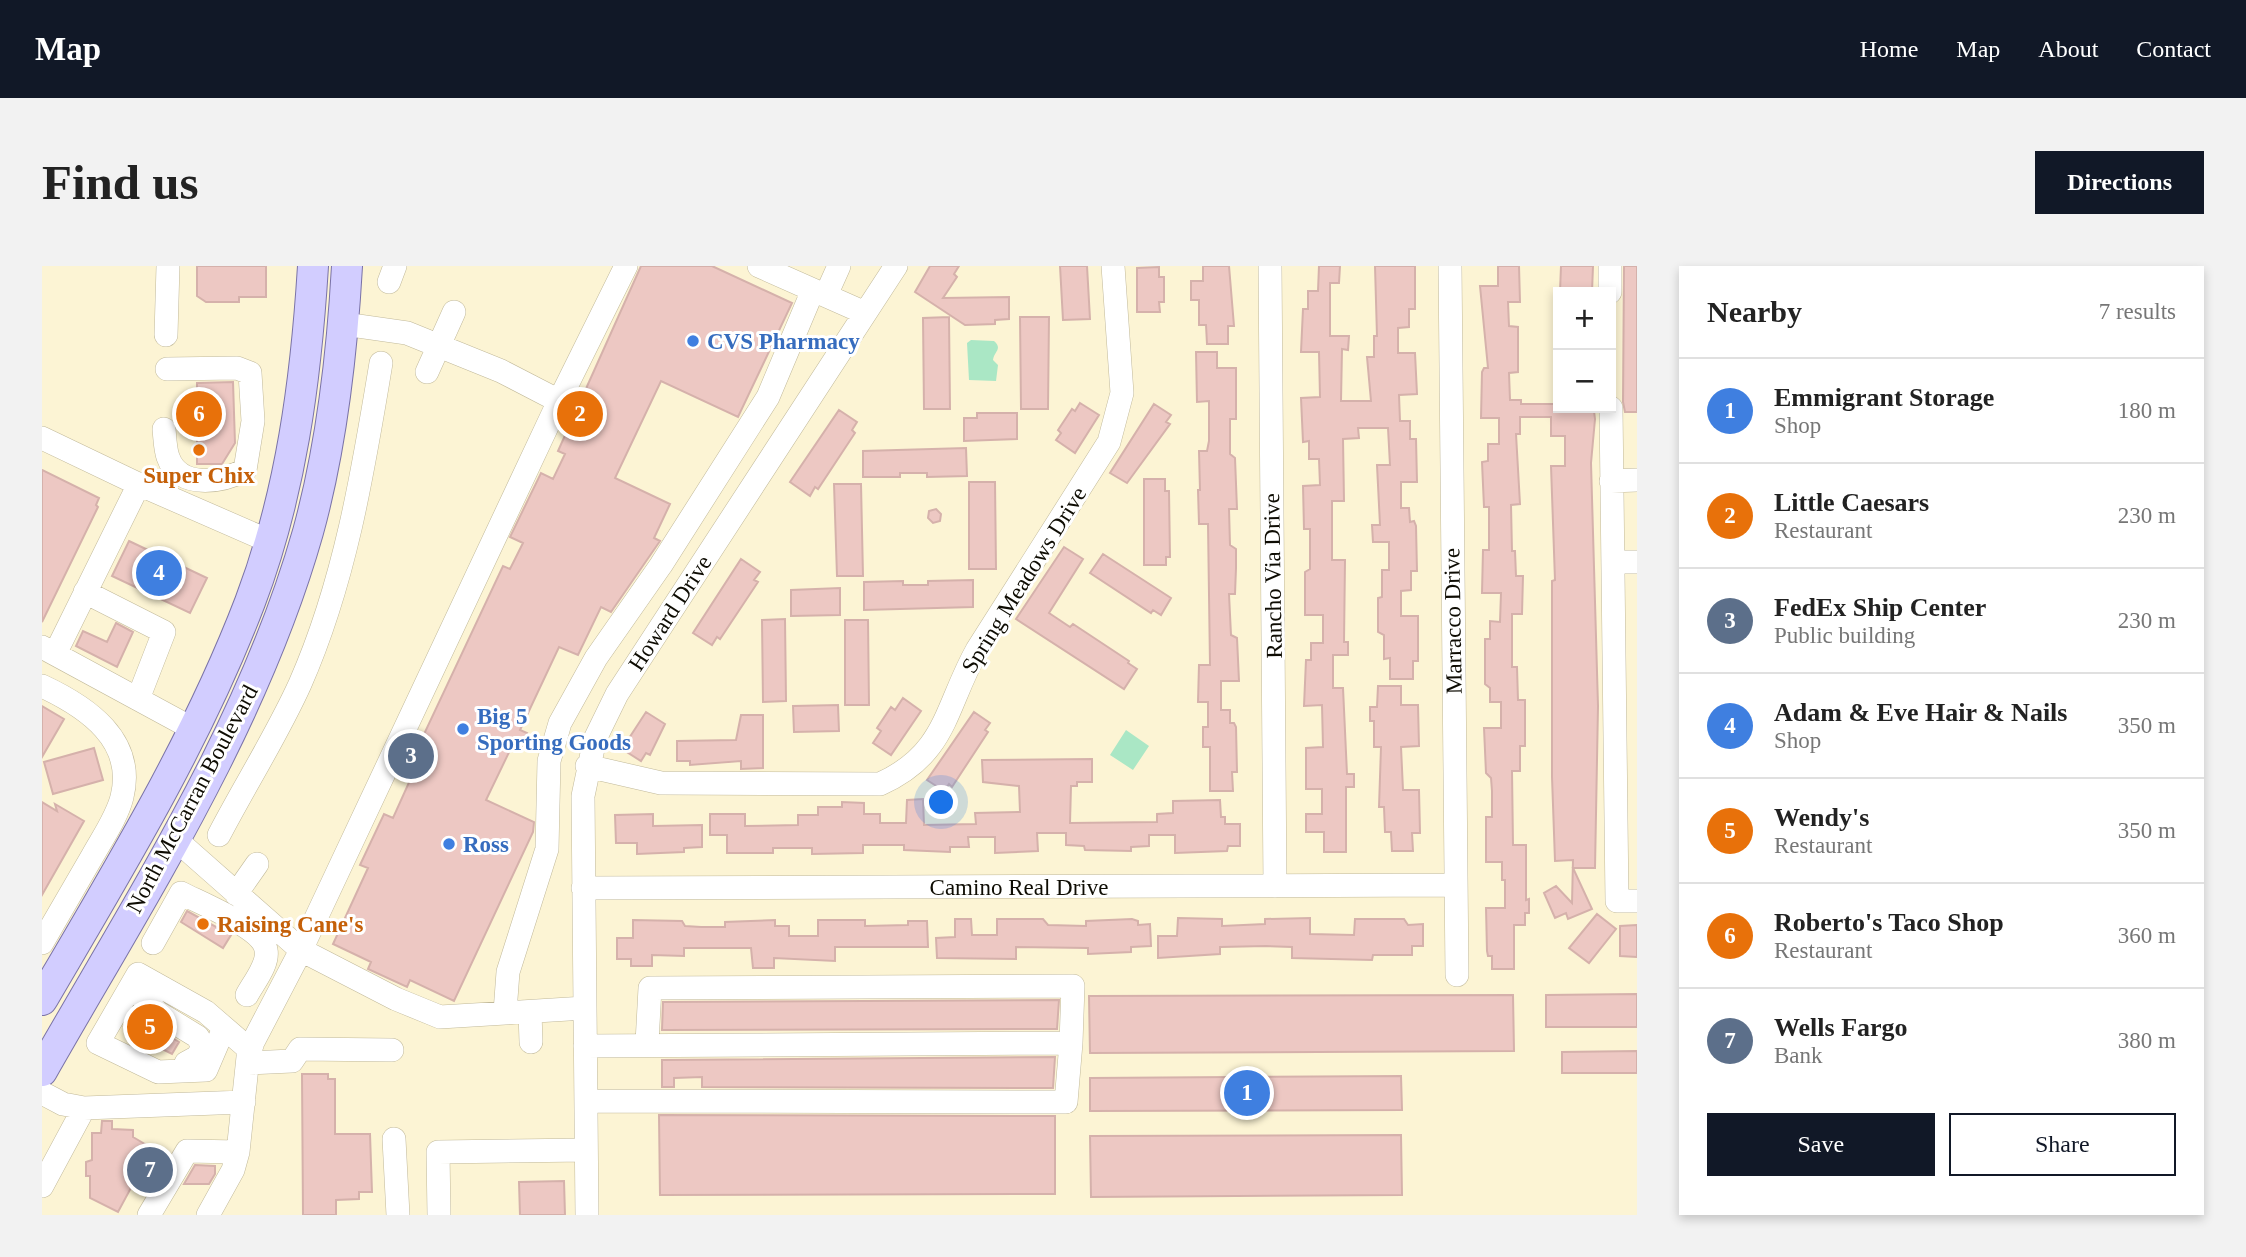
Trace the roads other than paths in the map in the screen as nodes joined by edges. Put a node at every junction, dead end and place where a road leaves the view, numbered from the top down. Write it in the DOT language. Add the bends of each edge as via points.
graph roads {
  1 [pos="168,266"];
  2 [pos="306,266"];
  3 [pos="313,266"];
  4 [pos="349,266"];
  5 [pos="626,266"];
  6 [pos="759,266"];
  7 [pos="839,266"];
  8 [pos="896,266"];
  9 [pos="1113,266"];
  10 [pos="1270,266"];
  11 [pos="1450,266"];
  12 [pos="1610,266"];
  13 [pos="1610,287"];
  14 [pos="819,293"];
  15 [pos="454,312"];
  16 [pos="865,313"];
  17 [pos="344,324"];
  18 [pos="166,335"];
  19 [pos="437,345"];
  20 [pos="308,350"];
  21 [pos="381,363"];
  22 [pos="167,369"];
  23 [pos="427,372"];
  24 [pos="559,401"];
  25 [pos="1611,413"];
  26 [pos="164,429"];
  27 [pos="42,438"];
  28 [pos="1637,480"];
  29 [pos="1611,481"];
  30 [pos="139,485"];
  31 [pos="269,541"];
  32 [pos="1613,562"];
  33 [pos="1637,562"];
  34 [pos="85,592"];
  35 [pos="48,651"];
  36 [pos="42,687"];
  37 [pos="138,699"];
  38 [pos="195,730"];
  39 [pos="587,766"];
  40 [pos="219,835"];
  41 [pos="174,838"];
  42 [pos="257,864"];
  43 [pos="1456,885"];
  44 [pos="1275,886"];
  45 [pos="583,888"];
  46 [pos="236,894"];
  47 [pos="1637,901"];
  48 [pos="42,943"];
  49 [pos="153,943"];
  50 [pos="301,950"];
  51 [pos="1457,975"];
  52 [pos="148,980"];
  53 [pos="247,995"];
  54 [pos="42,1000"];
  55 [pos="584,1009"];
  56 [pos="505,1012"];
  57 [pos="530,1012"];
  58 [pos="224,1028"];
  59 [pos="531,1042"];
  60 [pos="647,1043"];
  61 [pos="1071,1043"];
  62 [pos="585,1046"];
  63 [pos="392,1050"];
  64 [pos="249,1056"];
  65 [pos="148,1067"];
  66 [pos="42,1071"];
  67 [pos="42,1093"];
  68 [pos="586,1101"];
  69 [pos="244,1102"];
  70 [pos="84,1108"];
  71 [pos="394,1139"];
  72 [pos="586,1150"];
  73 [pos="238,1152"];
  74 [pos="42,1186"];
  75 [pos="211,1214"];
  76 [pos="149,1215"];
  77 [pos="398,1215"];
  78 [pos="439,1215"];
  79 [pos="587,1215"];
  1 -- 18 [label="street"];
  2 -- 20 [label="main road"];
  3 -- 20 [label="main road, North McCarran Boulevard"];
  4 -- 17 [label="main road, North McCarran Boulevard"];
  5 -- 24 [label="street"];
  6 -- 14 [label="street"];
  7 -- 14 [label="street"];
  8 -- 16 [label="street, Howard Drive"];
  9 -- 39 [label="street, Spring Meadows Drive" via="1122,393 1109,442 977,650 946,724 925,754 905,773 880,784 662,783"];
  10 -- 44 [label="street, Rancho Via Drive"];
  11 -- 43 [label="street, Marracco Drive"];
  12 -- 13 [label="street"];
  14 -- 16 [label="street"];
  14 -- 56 [label="street" via="768,397 596,658 560,723 550,761 547,849 508,972"];
  15 -- 19 [label="street"];
  16 -- 39 [label="street, Howard Drive" via="617,694"];
  17 -- 19 [label="street" via="407,333"];
  17 -- 41 [label="main road, North McCarran Boulevard" via="327,455 291,586 241,712"];
  19 -- 23 [label="street"];
  19 -- 24 [label="street"];
  20 -- 31 [label="main road, North McCarran Boulevard" via="291,457"];
  21 -- 40 [label="street" via="368,452 336,587 300,684"];
  22 -- 26 [label="street" via="237,368 250,373 253,421 245,470 231,478 189,479 168,459"];
  24 -- 50 [label="street"];
  25 -- 29 [label="street"];
  27 -- 30 [label="street"];
  28 -- 29 [label="street"];
  29 -- 32 [label="street"];
  30 -- 31 [label="street"];
  30 -- 34 [label="street"];
  31 -- 38 [label="main road, North McCarran Boulevard" via="250,601"];
  32 -- 33 [label="street"];
  32 -- 47 [label="street" via="1618,901"];
  34 -- 35 [label="street"];
  34 -- 37 [label="street" via="164,632"];
  35 -- 37 [label="street"];
  36 -- 48 [label="street" via="80,706 105,726 118,746 124,783 114,816"];
  37 -- 38 [label="street"];
  38 -- 54 [label="main road, North McCarran Boulevard"];
  39 -- 45 [label="street, Howard Drive"];
  41 -- 46 [label="street"];
  41 -- 66 [label="main road, North McCarran Boulevard"];
  42 -- 46 [label="street"];
  43 -- 44 [label="street, Camino Real Drive"];
  43 -- 51 [label="street, Marracco Drive"];
  44 -- 45 [label="street, Camino Real Drive"];
  45 -- 55 [label="street, Howard Drive"];
  46 -- 50 [label="street"];
  49 -- 53 [label="street" via="181,893 233,920 259,937 266,949 265,963"];
  50 -- 56 [label="street" via="440,1017"];
  50 -- 64 [label="street"];
  52 -- 58 [label="street"];
  52 -- 65 [label="street" via="138,974 98,1043"];
  52 -- 65 [label="street" via="141,996 157,1012 198,1037 203,1048 187,1063"];
  55 -- 57 [label="street"];
  55 -- 62 [label="street, Howard Drive"];
  56 -- 57 [label="street"];
  57 -- 59 [label="street"];
  58 -- 64 [label="street"];
  58 -- 65 [label="street" via="205,1070 158,1072"];
  60 -- 61 [label="street"];
  60 -- 61 [label="street" via="650,988 1073,986"];
  60 -- 62 [label="street"];
  61 -- 68 [label="street" via="1066,1102"];
  62 -- 68 [label="street, Howard Drive"];
  63 -- 64 [label="street" via="300,1049 292,1061"];
  64 -- 69 [label="street"];
  67 -- 70 [label="street"];
  68 -- 72 [label="street, Howard Drive"];
  69 -- 70 [label="street"];
  69 -- 73 [label="street"];
  70 -- 74 [label="street"];
  71 -- 77 [label="street"];
  72 -- 78 [label="street" via="438,1152"];
  72 -- 79 [label="street, Howard Drive"];
  73 -- 75 [label="street"];
  73 -- 76 [label="street" via="187,1151"];
}
